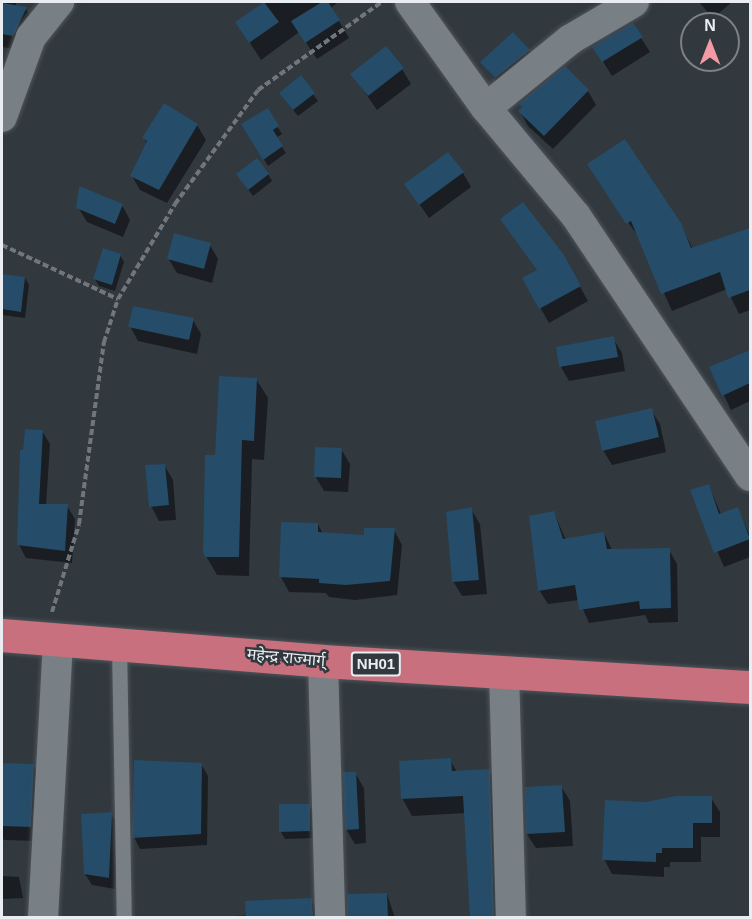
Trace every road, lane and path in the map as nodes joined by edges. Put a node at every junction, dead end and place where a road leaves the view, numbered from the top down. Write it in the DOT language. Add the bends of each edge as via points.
graph roads {
  1 [pos="58,2"];
  2 [pos="382,2"];
  3 [pos="410,2"];
  4 [pos="634,2"];
  5 [pos="486,108"];
  6 [pos="2,117"];
  7 [pos="2,245"];
  8 [pos="118,299"];
  9 [pos="750,476"];
  10 [pos="2,635"];
  11 [pos="47,639"];
  12 [pos="119,644"];
  13 [pos="323,661"];
  14 [pos="504,672"];
  15 [pos="750,687"];
  16 [pos="43,918"];
  17 [pos="124,918"];
  18 [pos="330,918"];
  19 [pos="511,918"];
  1 -- 6 [label="street" via="31,37"];
  2 -- 8 [label="path" via="258,90 175,204"];
  3 -- 5 [label="street"];
  4 -- 5 [label="street" via="571,39"];
  5 -- 9 [label="street" via="576,216"];
  7 -- 8 [label="path"];
  8 -- 11 [label="path" via="104,342 79,524"];
  10 -- 11 [label="highway, महेन्द्र राज्मार्ग् / NH01"];
  11 -- 12 [label="highway, महेन्द्र राज्मार्ग् / NH01"];
  11 -- 16 [label="street"];
  12 -- 13 [label="highway, महेन्द्र राज्मार्ग् / NH01"];
  12 -- 17 [label="lane"];
  13 -- 14 [label="highway, महेन्द्र राज्मार्ग् / NH01"];
  13 -- 18 [label="street"];
  14 -- 15 [label="highway, महेन्द्र राज्मार्ग् / NH01"];
  14 -- 19 [label="street"];
}
